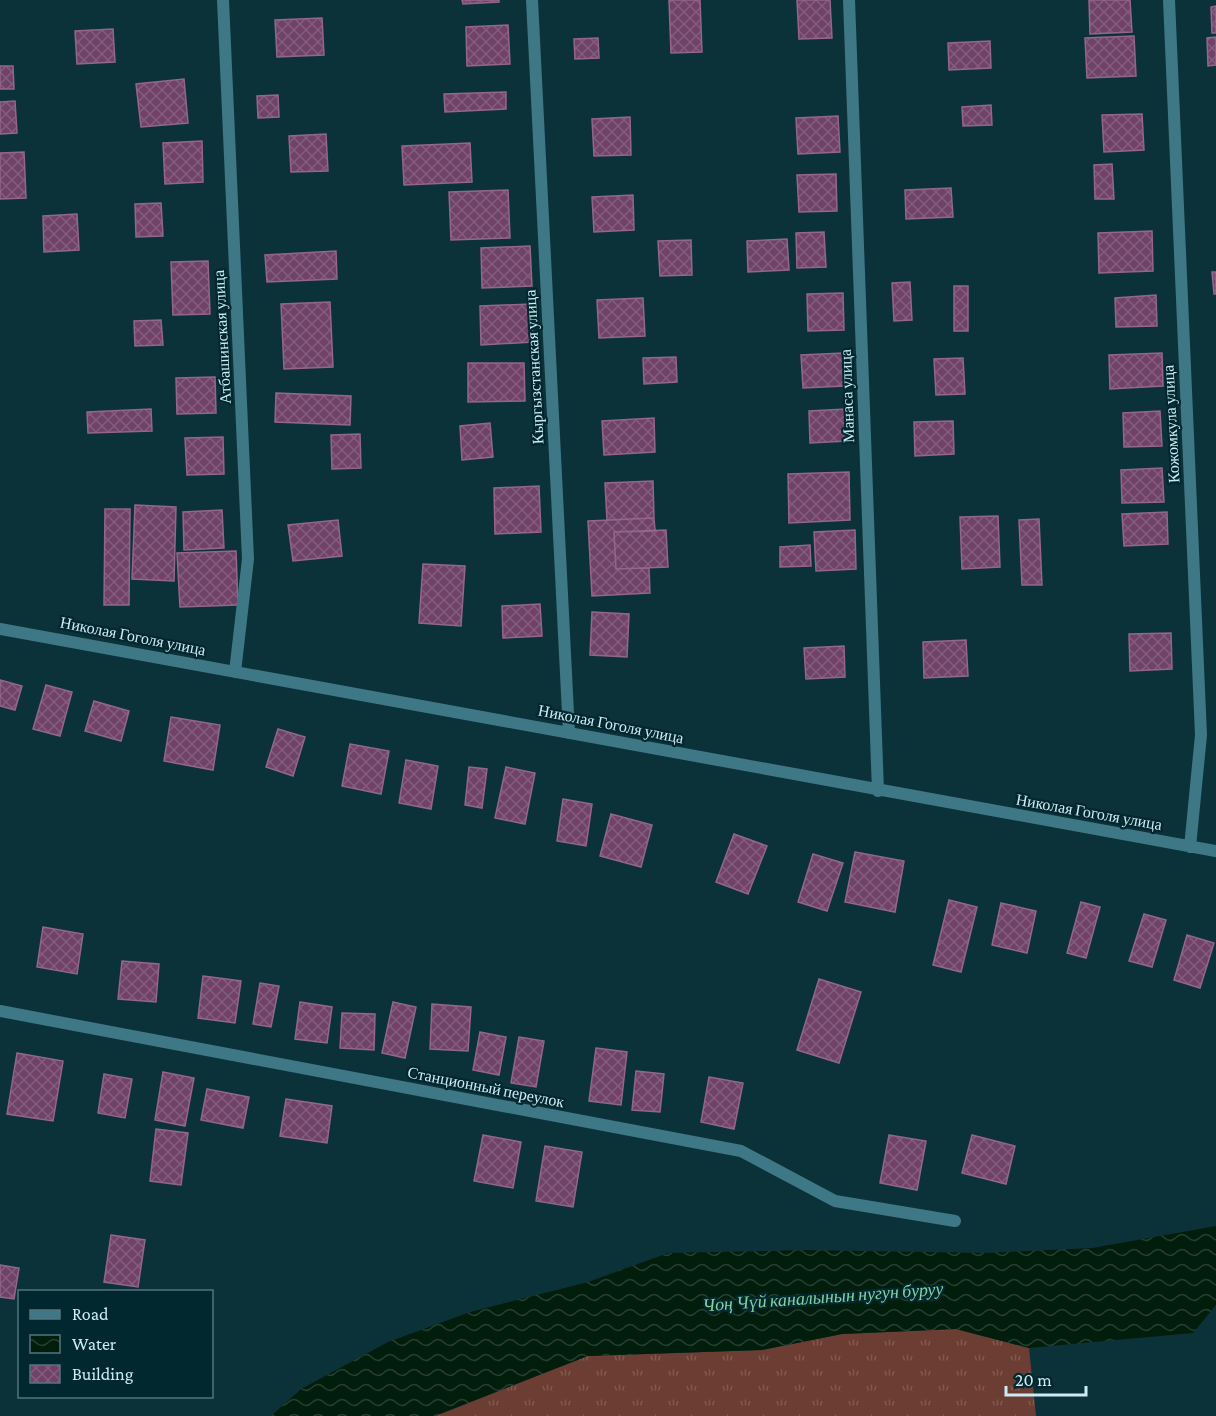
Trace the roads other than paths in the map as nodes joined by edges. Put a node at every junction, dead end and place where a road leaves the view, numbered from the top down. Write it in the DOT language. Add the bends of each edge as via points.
graph roads {
  1 [pos="223,0"];
  2 [pos="532,0"];
  3 [pos="849,0"];
  4 [pos="1169,0"];
  5 [pos="0,628"];
  6 [pos="235,672"];
  7 [pos="569,733"];
  8 [pos="878,791"];
  9 [pos="1190,847"];
  10 [pos="1216,851"];
  11 [pos="0,1011"];
  12 [pos="956,1221"];
  1 -- 6 [label="street, Атбашинская улица" via="248,559"];
  2 -- 7 [label="street, Кыргызстанская улица"];
  3 -- 8 [label="street, Манаса улица"];
  4 -- 9 [label="street, Кожомкула улица" via="1202,735"];
  5 -- 6 [label="street, Николая Гоголя улица"];
  6 -- 7 [label="street, Николая Гоголя улица"];
  7 -- 8 [label="street, Николая Гоголя улица"];
  8 -- 9 [label="street, Николая Гоголя улица"];
  9 -- 10 [label="street, Николая Гоголя улица"];
  11 -- 12 [label="street, Станционный переулок" via="741,1151 835,1201"];
}
